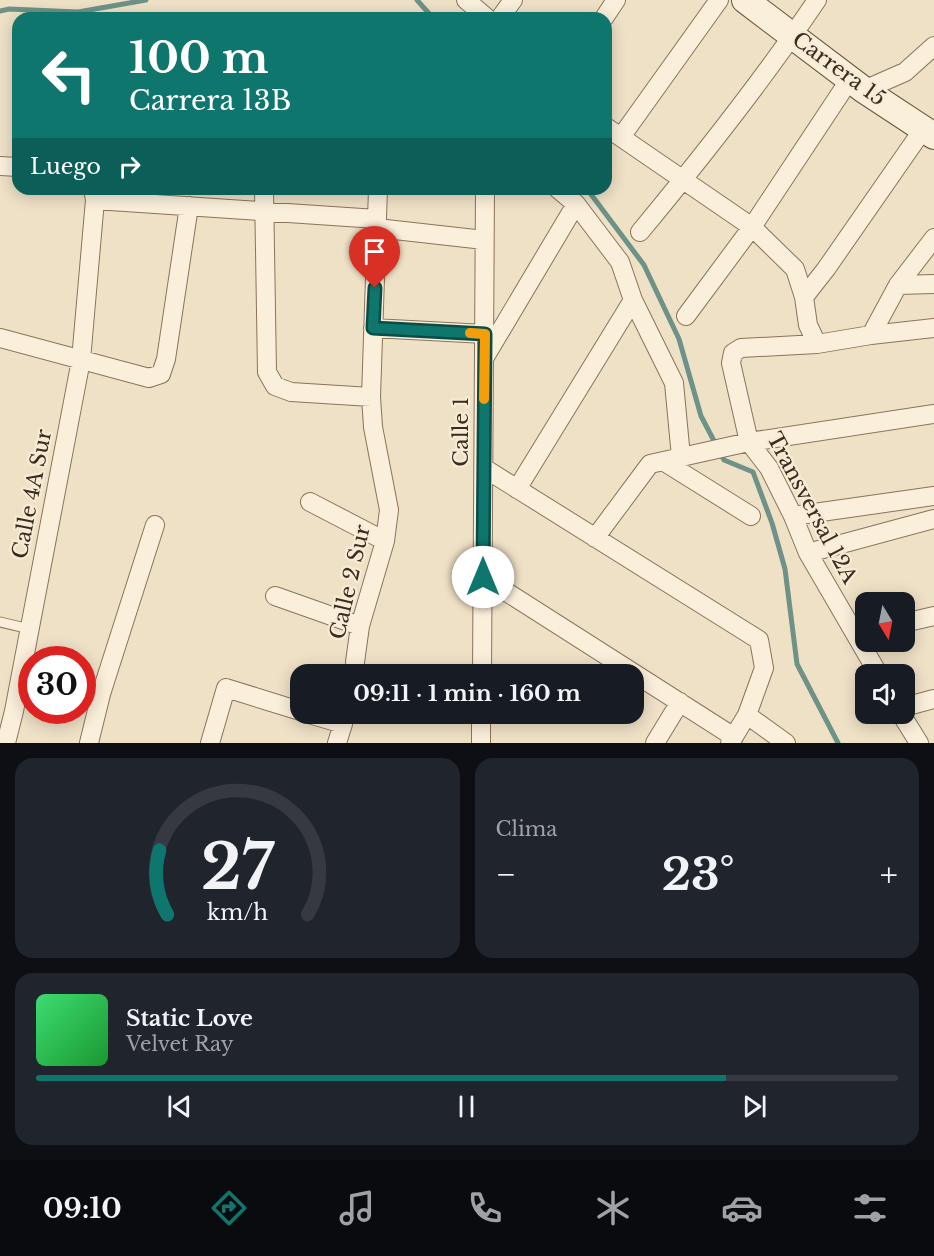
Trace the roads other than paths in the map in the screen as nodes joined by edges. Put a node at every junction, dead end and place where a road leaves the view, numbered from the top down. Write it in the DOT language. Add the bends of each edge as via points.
graph roads {
  1 [pos="466,0"];
  2 [pos="719,0"];
  3 [pos="745,0"];
  4 [pos="817,0"];
  5 [pos="480,12"];
  6 [pos="793,36"];
  7 [pos="934,46"];
  8 [pos="857,84"];
  9 [pos="612,131"];
  10 [pos="929,132"];
  11 [pos="621,137"];
  12 [pos="684,178"];
  13 [pos="94,195"];
  14 [pos="102,195"];
  15 [pos="264,195"];
  16 [pos="378,195"];
  17 [pos="485,195"];
  18 [pos="565,195"];
  19 [pos="576,204"];
  20 [pos="189,206"];
  21 [pos="264,211"];
  22 [pos="377,224"];
  23 [pos="752,227"];
  24 [pos="640,232"];
  25 [pos="934,238"];
  26 [pos="484,240"];
  27 [pos="934,284"];
  28 [pos="898,285"];
  29 [pos="804,297"];
  30 [pos="633,300"];
  31 [pos="686,316"];
  32 [pos="373,328"];
  33 [pos="934,328"];
  34 [pos="485,334"];
  35 [pos="872,335"];
  36 [pos="0,338"];
  37 [pos="817,344"];
  38 [pos="484,358"];
  39 [pos="81,360"];
  40 [pos="371,397"];
  41 [pos="934,414"];
  42 [pos="745,443"];
  43 [pos="670,459"];
  44 [pos="484,468"];
  45 [pos="516,489"];
  46 [pos="934,496"];
  47 [pos="310,502"];
  48 [pos="751,516"];
  49 [pos="793,516"];
  50 [pos="934,519"];
  51 [pos="155,525"];
  52 [pos="595,538"];
  53 [pos="385,541"];
  54 [pos="808,553"];
  55 [pos="483,577"];
  56 [pos="275,596"];
  57 [pos="934,616"];
  58 [pos="915,620"];
  59 [pos="0,622"];
  60 [pos="855,625"];
  61 [pos="360,626"];
  62 [pos="30,629"];
  63 [pos="29,646"];
  64 [pos="355,662"];
  65 [pos="482,664"];
  66 [pos="18,692"];
  67 [pos="96,693"];
  68 [pos="101,694"];
  69 [pos="934,699"];
  70 [pos="680,702"];
  71 [pos="915,704"];
  72 [pos="290,708"];
  73 [pos="7,709"];
  74 [pos="747,715"];
  75 [pos="343,724"];
  76 [pos="481,724"];
  77 [pos="907,724"];
  78 [pos="732,740"];
  79 [pos="6,743"];
  80 [pos="89,743"];
  81 [pos="210,743"];
  82 [pos="337,743"];
  83 [pos="481,743"];
  84 [pos="655,743"];
  85 [pos="786,743"];
  86 [pos="919,743"];
  1 -- 5 [label="street"];
  2 -- 11 [label="street"];
  3 -- 6 [label="main road, Carrera 15"];
  4 -- 6 [label="street"];
  6 -- 8 [label="main road, Carrera 15"];
  6 -- 12 [label="street"];
  7 -- 8 [label="street" via="905,72"];
  8 -- 10 [label="main road, Carrera 15"];
  8 -- 23 [label="street"];
  9 -- 11 [label="street"];
  10 -- 29 [label="street"];
  11 -- 12 [label="street"];
  12 -- 23 [label="street"];
  12 -- 24 [label="street"];
  13 -- 39 [label="street, Calle 4A Sur"];
  14 -- 20 [label="street"];
  15 -- 21 [label="street"];
  16 -- 22 [label="street, Calle 2 Sur"];
  17 -- 26 [label="street, Calle 1"];
  18 -- 19 [label="street"];
  19 -- 30 [label="street" via="620,262"];
  19 -- 38 [label="street"];
  20 -- 21 [label="street"];
  20 -- 39 [label="street" via="161,374 149,378"];
  21 -- 22 [label="street"];
  21 -- 40 [label="street" via="267,372 275,386 291,392"];
  22 -- 26 [label="street"];
  22 -- 32 [label="street, Calle 2 Sur"];
  23 -- 29 [label="street" via="795,269"];
  23 -- 31 [label="street"];
  25 -- 28 [label="street"];
  26 -- 34 [label="street, Calle 1"];
  27 -- 28 [label="street"];
  28 -- 35 [label="street"];
  29 -- 37 [label="street" via="808,325"];
  30 -- 43 [label="street" via="674,383"];
  30 -- 45 [label="street"];
  32 -- 34 [label="street"];
  32 -- 40 [label="street, Calle 2 Sur"];
  33 -- 35 [label="street"];
  34 -- 38 [label="street, Calle 1"];
  35 -- 37 [label="street"];
  36 -- 39 [label="street"];
  37 -- 42 [label="street, Transversal 12A" via="741,348 733,353 731,363"];
  38 -- 44 [label="street, Calle 1"];
  39 -- 62 [label="street, Calle 4A Sur"];
  40 -- 53 [label="street, Calle 2 Sur" via="389,510"];
  41 -- 42 [label="street"];
  42 -- 43 [label="street"];
  42 -- 49 [label="street, Transversal 12A" via="769,468"];
  43 -- 48 [label="street"];
  43 -- 52 [label="street"];
  44 -- 45 [label="street"];
  44 -- 55 [label="street, Calle 1"];
  45 -- 52 [label="street"];
  46 -- 49 [label="street"];
  47 -- 53 [label="street"];
  49 -- 54 [label="street, Transversal 12A"];
  50 -- 54 [label="street"];
  51 -- 68 [label="street"];
  52 -- 74 [label="street" via="759,640 764,668"];
  53 -- 61 [label="street, Calle 2 Sur"];
  54 -- 60 [label="street, Transversal 12A"];
  55 -- 65 [label="street, Calle 1"];
  55 -- 70 [label="street"];
  56 -- 61 [label="street"];
  57 -- 58 [label="street"];
  59 -- 62 [label="lane"];
  61 -- 64 [label="street, Calle 2 Sur"];
  62 -- 63 [label="street, Calle 4A Sur"];
  66 -- 73 [label="street, Calle 4A Sur"];
  67 -- 68 [label="street"];
  68 -- 80 [label="street"];
  69 -- 71 [label="street"];
  70 -- 78 [label="street"];
  70 -- 84 [label="street"];
  72 -- 81 [label="street" via="226,688"];
  73 -- 79 [label="street, Calle 4A Sur"];
  74 -- 78 [label="street"];
  74 -- 85 [label="street"];
  75 -- 82 [label="street"];
  76 -- 83 [label="street"];
  77 -- 86 [label="street"];
}
